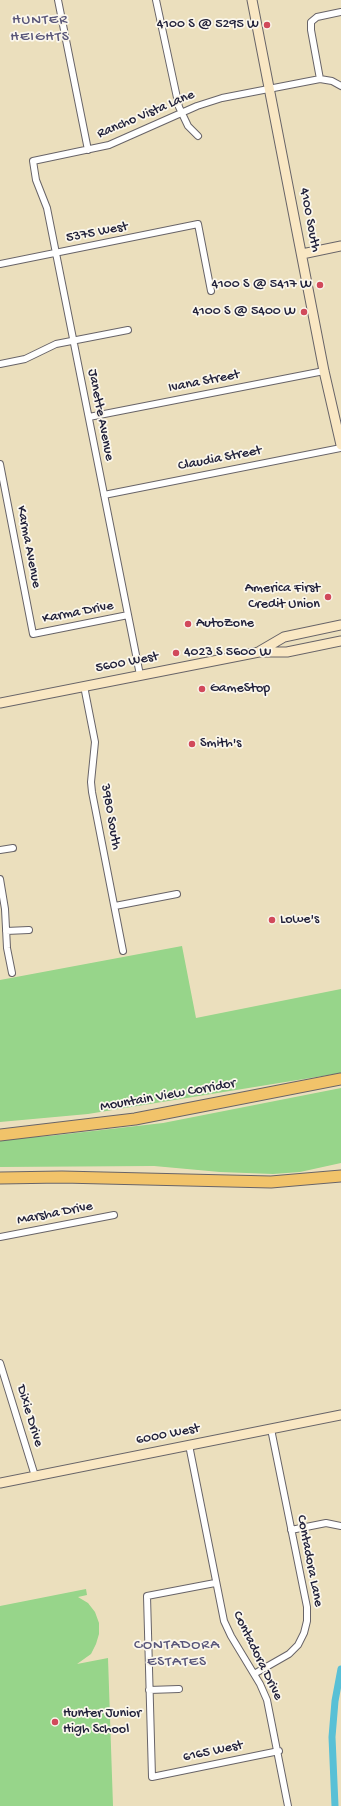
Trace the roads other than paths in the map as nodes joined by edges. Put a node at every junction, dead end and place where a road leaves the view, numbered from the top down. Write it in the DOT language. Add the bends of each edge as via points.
graph roads {
  1 [pos="58,0"];
  2 [pos="156,0"];
  3 [pos="252,0"];
  4 [pos="341,12"];
  5 [pos="320,79"];
  6 [pos="341,86"];
  7 [pos="269,89"];
  8 [pos="181,113"];
  9 [pos="198,136"];
  10 [pos="88,150"];
  11 [pos="32,161"];
  12 [pos="341,246"];
  13 [pos="56,253"];
  14 [pos="302,254"];
  15 [pos="0,264"];
  16 [pos="211,291"];
  17 [pos="128,330"];
  18 [pos="73,340"];
  19 [pos="0,364"];
  20 [pos="324,371"];
  21 [pos="89,417"];
  22 [pos="341,447"];
  23 [pos="0,464"];
  24 [pos="104,495"];
  25 [pos="128,615"];
  26 [pos="341,625"];
  27 [pos="33,634"];
  28 [pos="341,641"];
  29 [pos="259,652"];
  30 [pos="140,675"];
  31 [pos="84,686"];
  32 [pos="0,703"];
  33 [pos="13,848"];
  34 [pos="0,850"];
  35 [pos="0,879"];
  36 [pos="177,894"];
  37 [pos="114,906"];
  38 [pos="30,930"];
  39 [pos="6,931"];
  40 [pos="124,951"];
  41 [pos="12,974"];
  42 [pos="341,1079"];
  43 [pos="0,1135"];
  44 [pos="341,1176"];
  45 [pos="0,1178"];
  46 [pos="114,1215"];
  47 [pos="0,1237"];
  48 [pos="0,1363"];
  49 [pos="341,1415"];
  50 [pos="271,1429"];
  51 [pos="188,1445"];
  52 [pos="35,1476"];
  53 [pos="0,1483"];
  54 [pos="341,1526"];
  55 [pos="291,1530"];
  56 [pos="215,1583"];
  57 [pos="254,1674"];
  58 [pos="179,1689"];
  59 [pos="149,1690"];
  60 [pos="278,1751"];
  61 [pos="288,1806"];
  1 -- 10 [label="street"];
  2 -- 8 [label="street"];
  3 -- 7 [label="main road, 4100 South"];
  4 -- 5 [label="street" via="317,17 312,22 311,30"];
  5 -- 6 [label="street"];
  5 -- 7 [label="street, Rancho Vista Lane"];
  7 -- 8 [label="street, Rancho Vista Lane" via="213,101"];
  7 -- 14 [label="main road, 4100 South"];
  8 -- 9 [label="street" via="188,126"];
  8 -- 10 [label="street, Rancho Vista Lane" via="118,142"];
  10 -- 11 [label="street, Rancho Vista Lane"];
  11 -- 13 [label="street, Janette Avenue" via="36,180 46,202"];
  12 -- 14 [label="main road"];
  13 -- 15 [label="street, 5375 West"];
  13 -- 16 [label="street, 5375 West" via="198,224"];
  13 -- 18 [label="street, Janette Avenue"];
  14 -- 20 [label="main road, 4100 South"];
  17 -- 18 [label="street"];
  18 -- 19 [label="street" via="56,344 21,360"];
  18 -- 21 [label="street, Janette Avenue"];
  20 -- 21 [label="street, Ivana Street"];
  20 -- 22 [label="main road, 4100 South"];
  21 -- 24 [label="street, Janette Avenue"];
  22 -- 24 [label="street, Claudia Street"];
  23 -- 27 [label="street, Karma Avenue"];
  24 -- 25 [label="street, Janette Avenue"];
  25 -- 27 [label="street, Karma Drive"];
  25 -- 30 [label="street, Janette Avenue"];
  26 -- 29 [label="main road, 5600 West" via="284,637"];
  28 -- 29 [label="main road, 5600 West" via="287,652"];
  29 -- 30 [label="main road, 5600 West"];
  30 -- 31 [label="main road, 5600 West"];
  31 -- 32 [label="main road, 5600 West"];
  31 -- 37 [label="street, 3980 South" via="95,742 91,787"];
  33 -- 34 [label="street"];
  35 -- 39 [label="street"];
  36 -- 37 [label="street"];
  37 -- 40 [label="street, 3980 South"];
  38 -- 39 [label="street"];
  39 -- 41 [label="street"];
  42 -- 43 [label="highway, Mountain View Corridor" via="135,1119"];
  44 -- 45 [label="highway" via="271,1182"];
  46 -- 47 [label="street, Marsha Drive"];
  48 -- 52 [label="street, Dixie Drive"];
  49 -- 50 [label="main road, 6000 West"];
  50 -- 51 [label="main road, 6000 West"];
  50 -- 55 [label="street, Contadora Lane"];
  51 -- 52 [label="main road, 6000 West"];
  51 -- 56 [label="street, Contadora Drive"];
  52 -- 53 [label="main road, 6000 West"];
  54 -- 55 [label="street" via="326,1523"];
  55 -- 57 [label="street, Contadora Lane" via="307,1607 306,1627 302,1639 289,1654"];
  56 -- 57 [label="street, Contadora Drive" via="227,1628"];
  56 -- 59 [label="street" via="147,1596"];
  57 -- 60 [label="street, Contadora Drive" via="267,1700"];
  58 -- 59 [label="street"];
  59 -- 60 [label="street, 6165 West" via="152,1777"];
  60 -- 61 [label="street, Contadora Drive"];
}
